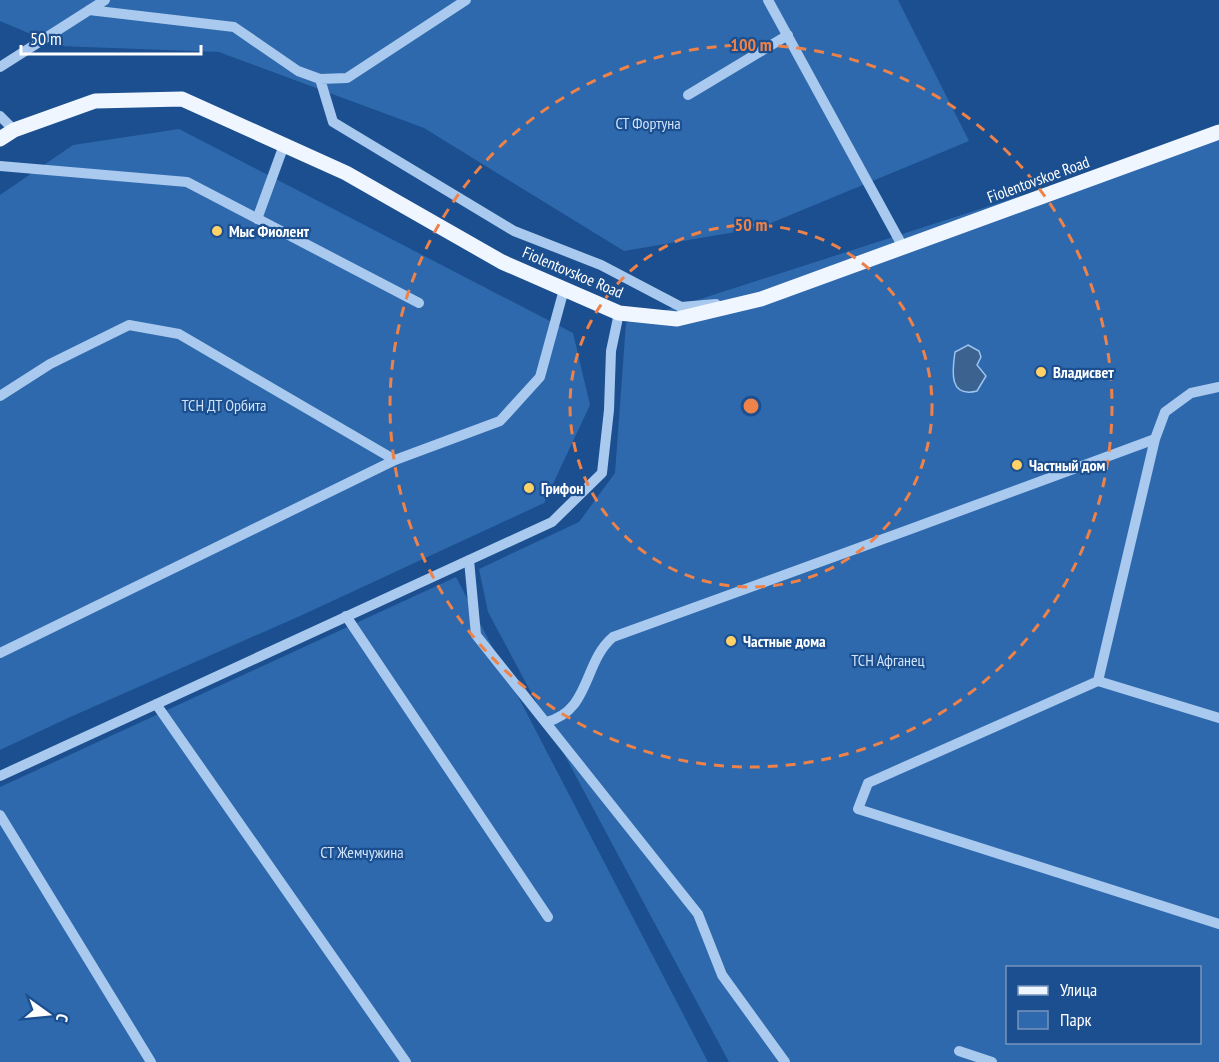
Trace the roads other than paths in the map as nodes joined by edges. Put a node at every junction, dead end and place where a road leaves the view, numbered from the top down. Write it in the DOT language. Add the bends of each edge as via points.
graph roads {
  1 [pos="105,0"];
  2 [pos="466,0"];
  3 [pos="768,0"];
  4 [pos="89,10"];
  5 [pos="788,36"];
  6 [pos="0,67"];
  7 [pos="320,79"];
  8 [pos="688,95"];
  9 [pos="0,116"];
  10 [pos="14,130"];
  11 [pos="1219,132"];
  12 [pos="0,139"];
  13 [pos="284,145"];
  14 [pos="0,166"];
  15 [pos="258,219"];
  16 [pos="903,247"];
  17 [pos="563,293"];
  18 [pos="761,299"];
  19 [pos="419,303"];
  20 [pos="619,313"];
  21 [pos="1219,387"];
  22 [pos="0,396"];
  23 [pos="1155,439"];
  24 [pos="395,460"];
  25 [pos="469,560"];
  26 [pos="346,616"];
  27 [pos="0,653"];
  28 [pos="1098,681"];
  29 [pos="156,704"];
  30 [pos="1219,718"];
  31 [pos="546,722"];
  32 [pos="0,776"];
  33 [pos="0,815"];
  34 [pos="548,917"];
  35 [pos="1219,924"];
  36 [pos="959,1051"];
  37 [pos="151,1062"];
  38 [pos="406,1062"];
  39 [pos="785,1062"];
  40 [pos="992,1062"];
  1 -- 4 [label="street"];
  2 -- 7 [label="street" via="347,78"];
  3 -- 5 [label="street"];
  4 -- 6 [label="street"];
  4 -- 7 [label="street" via="234,27 298,71"];
  5 -- 8 [label="street"];
  5 -- 16 [label="street"];
  7 -- 18 [label="street" via="333,122 514,231 601,265 681,307"];
  9 -- 10 [label="street"];
  10 -- 12 [label="main road, Fiolentovskoe Road"];
  10 -- 13 [label="main road, Fiolentovskoe Road" via="95,101 182,99"];
  11 -- 16 [label="main road, Fiolentovskoe Road"];
  13 -- 15 [label="street"];
  13 -- 20 [label="main road, Fiolentovskoe Road" via="346,173 502,262"];
  14 -- 15 [label="street" via="188,182"];
  15 -- 19 [label="street"];
  16 -- 18 [label="main road, Fiolentovskoe Road"];
  17 -- 24 [label="street" via="540,376 500,421"];
  18 -- 20 [label="main road, Fiolentovskoe Road" via="677,319"];
  20 -- 25 [label="street" via="611,351 602,473 552,522"];
  21 -- 23 [label="street" via="1191,393 1165,412"];
  22 -- 24 [label="street" via="50,364 129,325 179,334"];
  23 -- 28 [label="street"];
  23 -- 31 [label="street" via="613,637 590,671 580,698"];
  24 -- 27 [label="street"];
  25 -- 26 [label="street"];
  25 -- 31 [label="street" via="476,635"];
  26 -- 29 [label="street"];
  26 -- 34 [label="street"];
  28 -- 30 [label="street"];
  28 -- 35 [label="street" via="867,783 858,809"];
  29 -- 32 [label="street"];
  29 -- 38 [label="street"];
  31 -- 39 [label="street" via="698,914 722,975"];
  33 -- 37 [label="street"];
  36 -- 40 [label="street"];
}
